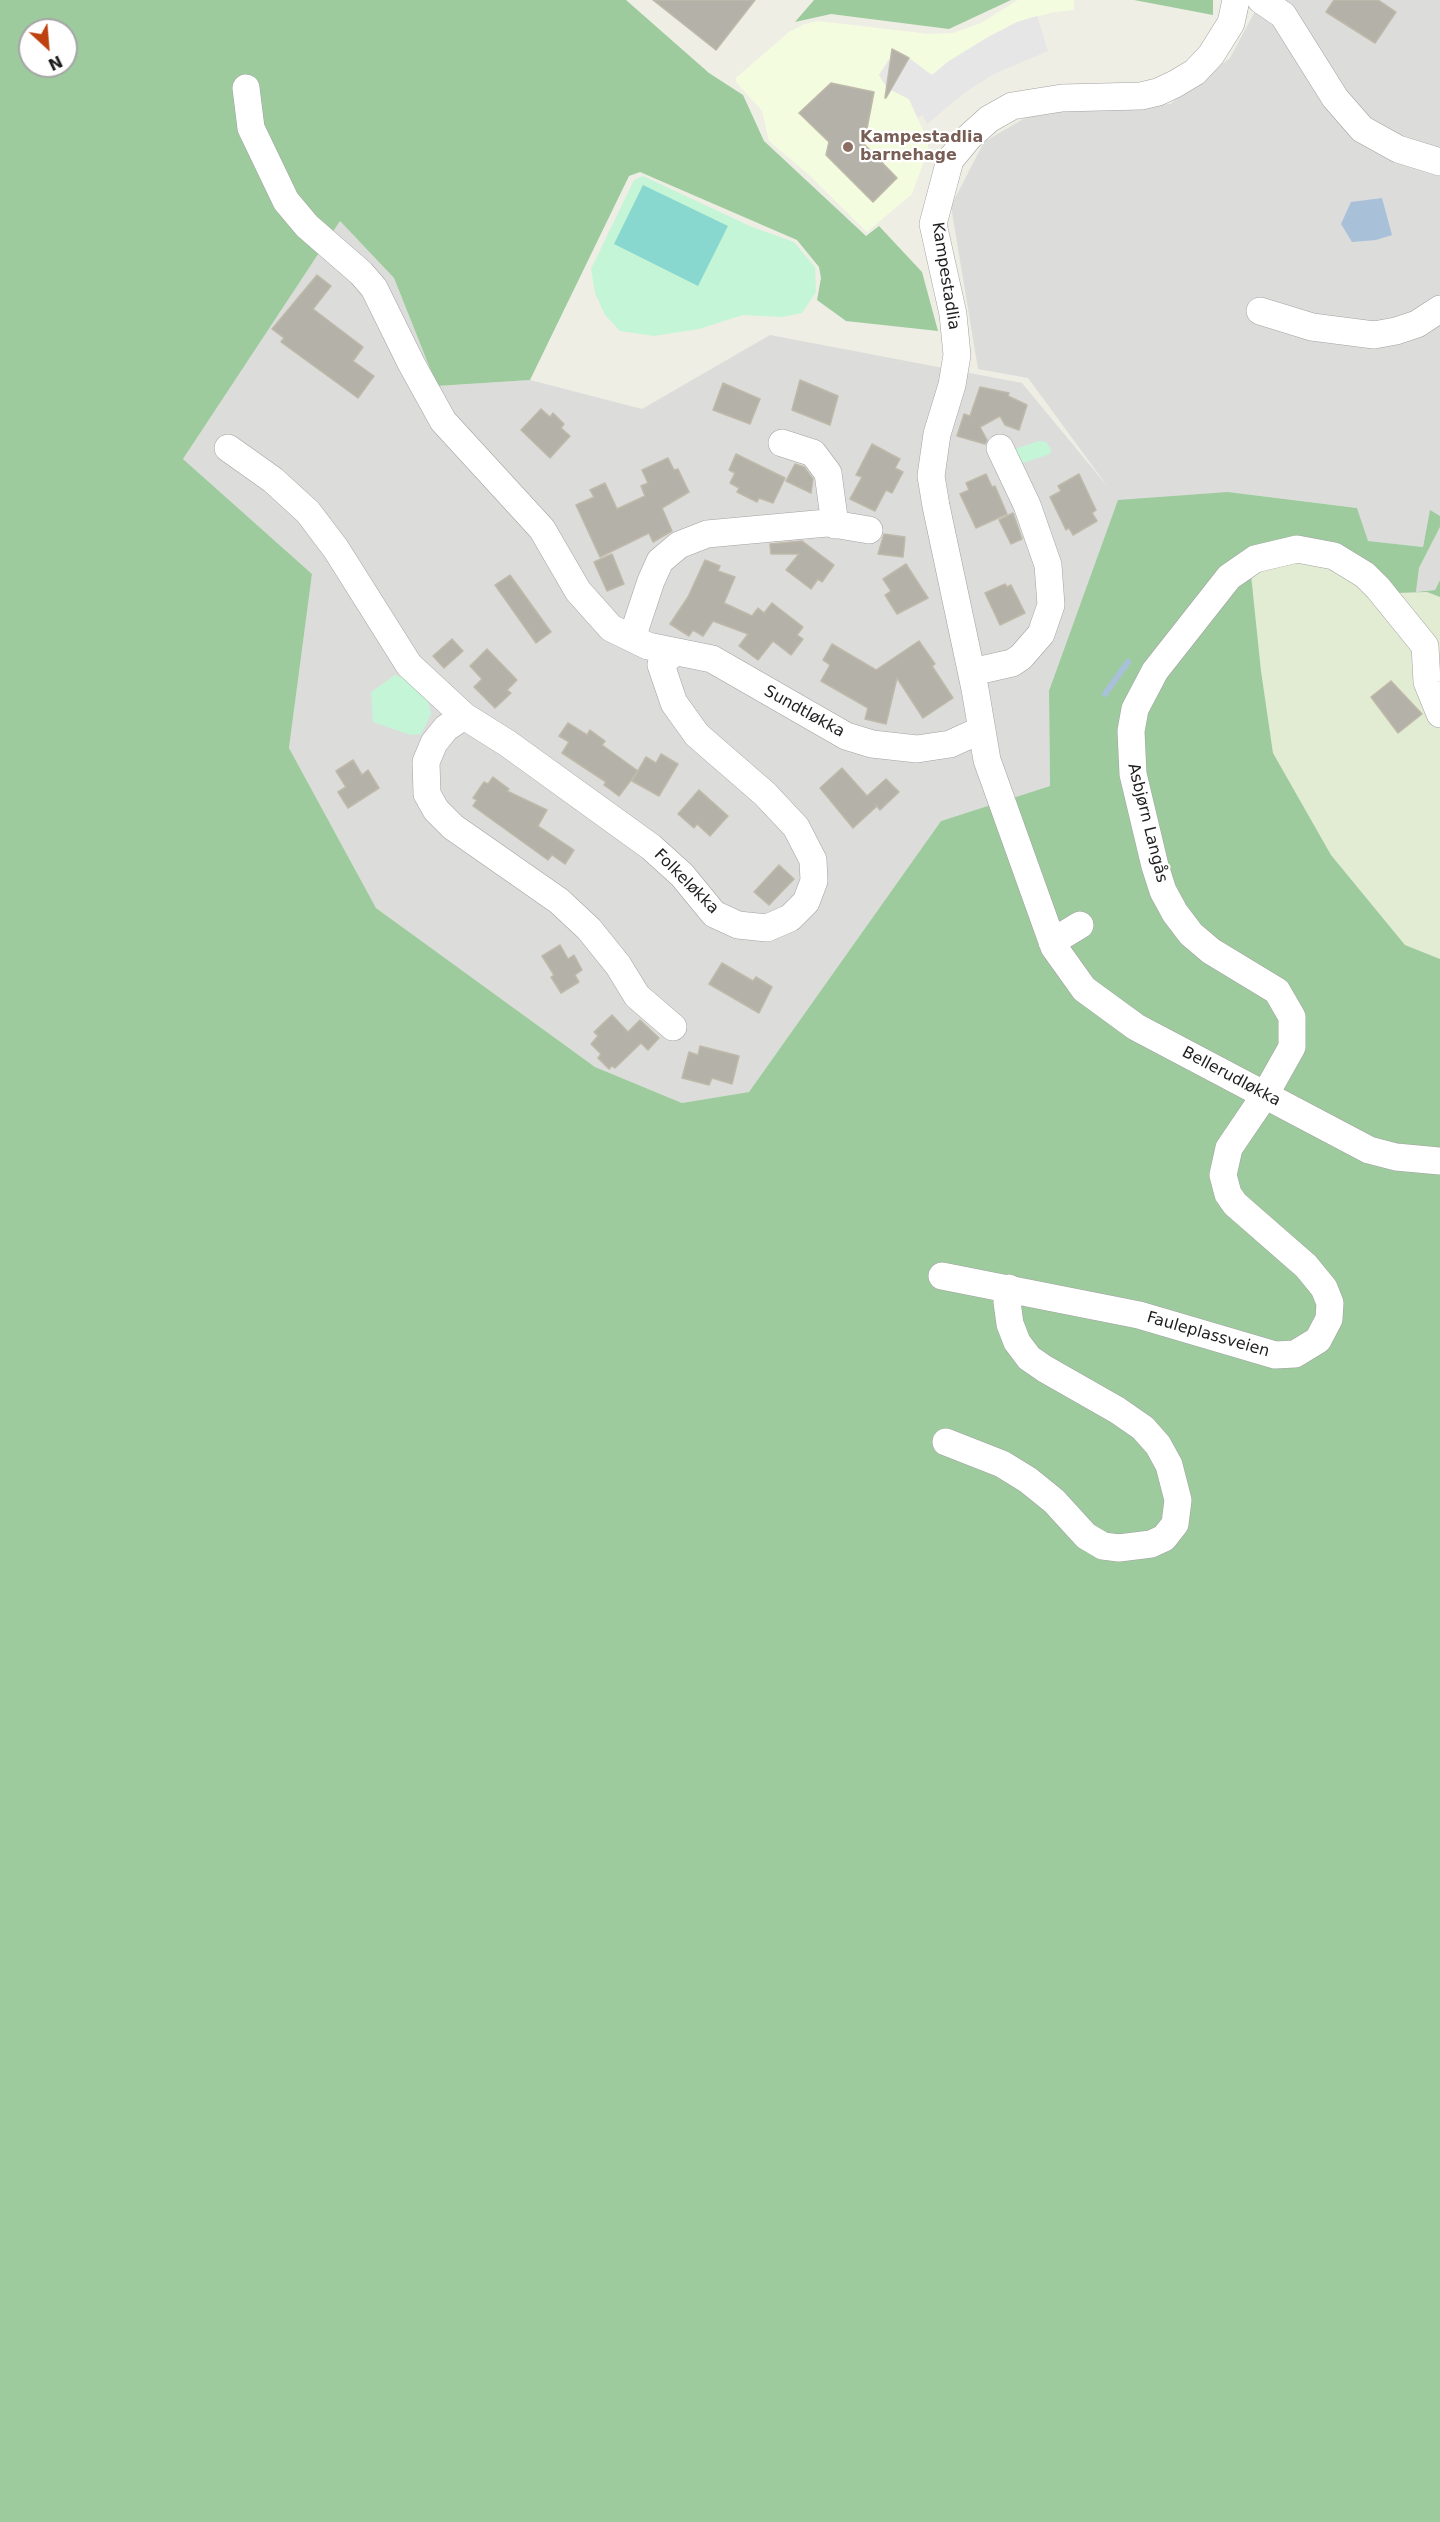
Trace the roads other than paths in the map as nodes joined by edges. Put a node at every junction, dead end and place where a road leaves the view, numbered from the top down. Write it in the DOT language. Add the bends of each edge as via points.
graph roads {
  1 [pos="1236,0"];
  2 [pos="1261,0"];
  3 [pos="246,88"];
  4 [pos="1440,162"];
  5 [pos="1440,309"];
  6 [pos="1260,311"];
  7 [pos="782,443"];
  8 [pos="228,448"];
  9 [pos="1000,448"];
  10 [pos="835,525"];
  11 [pos="869,530"];
  12 [pos="632,638"];
  13 [pos="674,652"];
  14 [pos="972,672"];
  15 [pos="1440,714"];
  16 [pos="464,716"];
  17 [pos="981,730"];
  18 [pos="987,760"];
  19 [pos="1080,925"];
  20 [pos="1052,942"];
  21 [pos="673,1027"];
  22 [pos="1265,1095"];
  23 [pos="1440,1161"];
  24 [pos="942,1276"];
  25 [pos="1009,1288"];
  26 [pos="946,1443"];
  1 -- 14 [label="street, Kampestadlia" via="1231,23 1211,55 1195,72 1175,84 1141,96 1062,98 1012,106 989,119 950,160 933,224 953,314 957,355 931,476"];
  2 -- 4 [label="street" via="1283,15 1335,98 1362,129 1398,149"];
  3 -- 12 [label="street, Sundtløkka" via="251,128 286,201 307,226 374,288 443,421 542,529 578,591 611,628"];
  5 -- 6 [label="street" via="1417,324 1374,335 1312,327"];
  7 -- 10 [label="street" via="813,453 828,473"];
  8 -- 16 [label="street, Folkeløkka" via="273,480 308,512 409,665"];
  9 -- 14 [label="street" via="1028,505 1048,566 1051,605 1041,634 1021,657 1012,663"];
  10 -- 11 [label="street"];
  10 -- 12 [label="street" via="707,534 679,545 660,561"];
  12 -- 13 [label="street, Sundtløkka"];
  13 -- 16 [label="street, Folkeløkka" via="661,665 674,703 697,735 765,794 796,827 813,860 814,881 806,902 790,918 767,928 738,925 714,914 682,875 651,847"];
  13 -- 17 [label="street, Sundtløkka" via="712,659 846,736 872,744 917,749 950,744"];
  14 -- 17 [label="street, Kampestadlia"];
  15 -- 22 [label="street, Asbjørn Langås" via="1427,682 1425,646 1378,588 1350,564 1316,551 1283,550 1255,559 1228,577 1155,671 1135,710 1130,741 1133,774 1163,891 1191,934 1210,951 1277,991 1292,1017 1292,1047"];
  16 -- 21 [label="street" via="434,743 426,762 427,794 436,810 453,827 559,901 589,929 637,996"];
  17 -- 18 [label="street, Kampestadlia"];
  18 -- 20 [label="street, Bellerudløkka"];
  19 -- 20 [label="street"];
  20 -- 22 [label="street, Bellerudløkka" via="1083,989 1100,1003 1136,1027"];
  22 -- 23 [label="street, Bellerudløkka" via="1369,1150 1405,1159"];
  22 -- 25 [label="street, Fauleplassveien" via="1226,1155 1224,1183 1235,1204 1306,1266 1324,1288 1330,1303 1329,1319 1312,1346 1294,1354 1275,1355 1139,1315"];
  24 -- 25 [label="street, Fauleplassveien"];
  25 -- 26 [label="street" via="1010,1324 1029,1358 1117,1410 1143,1428 1158,1445 1172,1472 1178,1500 1175,1524 1164,1538 1151,1544 1103,1546 1086,1536 1028,1480 988,1457"];
}
